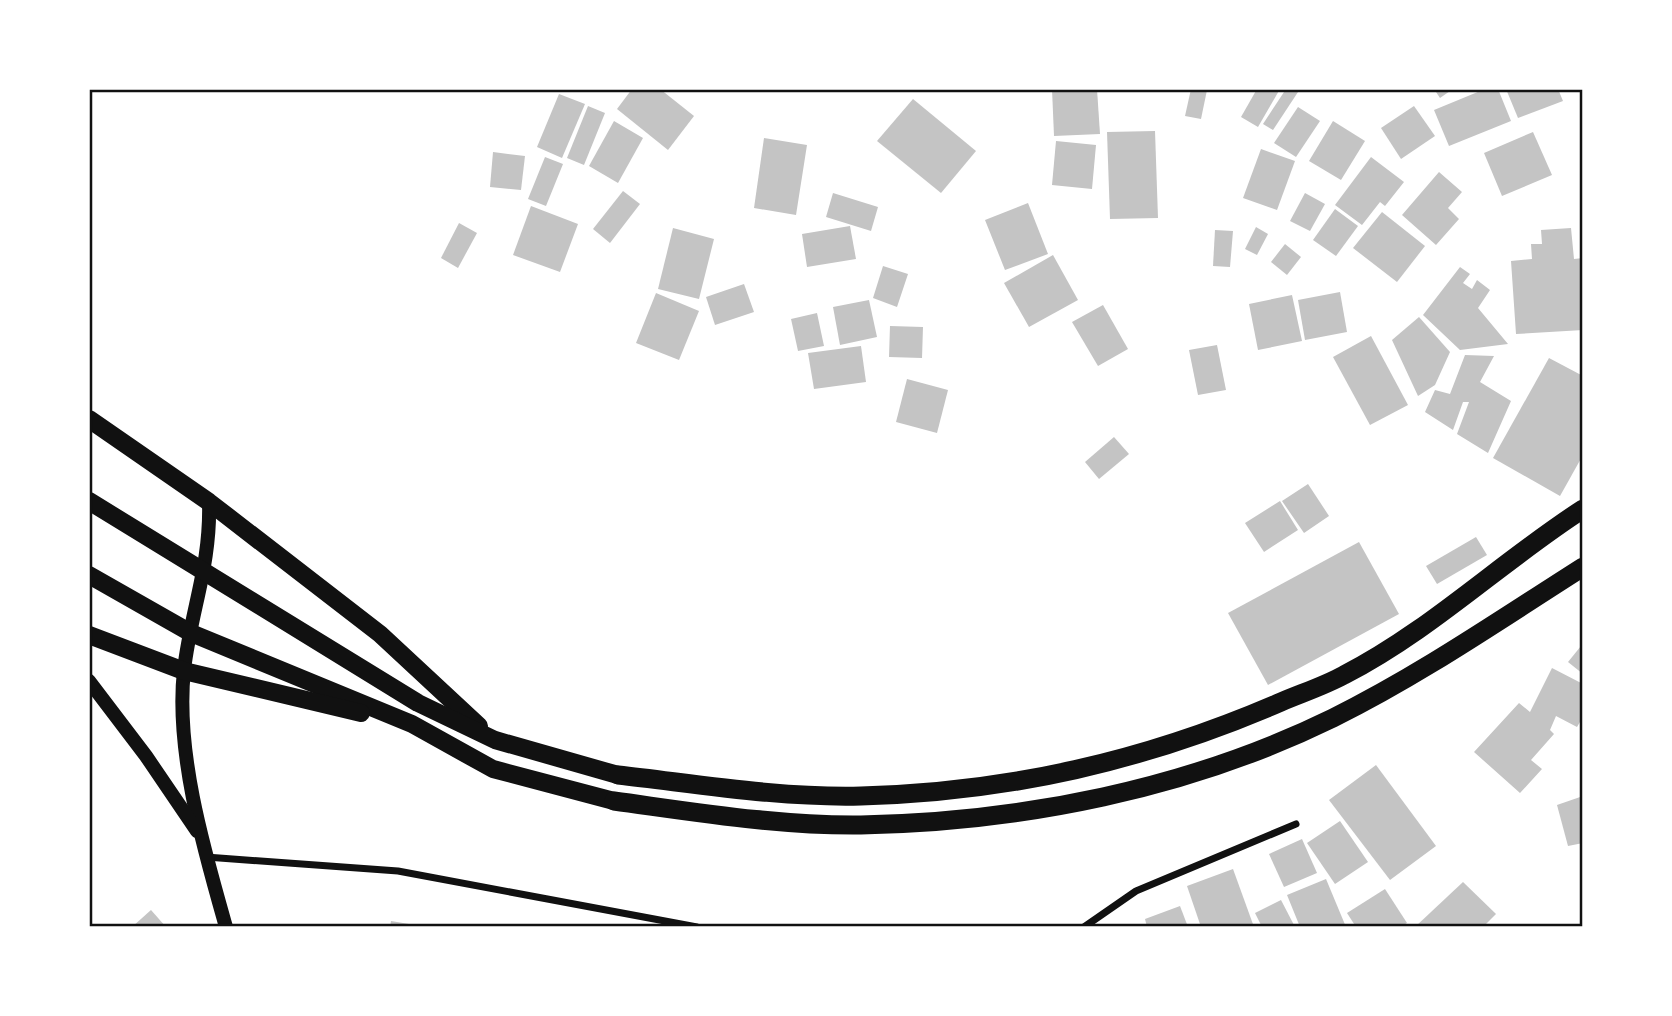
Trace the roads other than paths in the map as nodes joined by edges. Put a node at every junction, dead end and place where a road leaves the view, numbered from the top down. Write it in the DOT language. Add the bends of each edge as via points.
graph roads {
  1 [pos="89,419"];
  2 [pos="89,501"];
  3 [pos="209,502"];
  4 [pos="1583,509"];
  5 [pos="1583,567"];
  6 [pos="205,571"];
  7 [pos="89,575"];
  8 [pos="191,633"];
  9 [pos="89,635"];
  10 [pos="184,671"];
  11 [pos="89,681"];
  12 [pos="412,724"];
  13 [pos="495,740"];
  14 [pos="618,775"];
  15 [pos="614,801"];
  16 [pos="1296,824"];
  17 [pos="200,835"];
  18 [pos="206,857"];
  19 [pos="226,927"];
  20 [pos="697,927"];
  21 [pos="1084,927"];
  1 -- 3 [label="main road"];
  2 -- 6 [label="main road"];
  3 -- 6 [label="main road"];
  3 -- 13 [label="main road" via="380,634"];
  4 -- 14 [label="highway" via="1433,618 1345,675 1150,752 1038,778 859,796"];
  5 -- 15 [label="highway" via="1457,648 1333,718 1158,785 1040,809 861,825 753,819"];
  6 -- 8 [label="main road"];
  6 -- 13 [label="main road" via="418,703"];
  7 -- 8 [label="main road"];
  8 -- 10 [label="main road"];
  8 -- 12 [label="main road"];
  9 -- 10 [label="main road"];
  10 -- 12 [label="main road"];
  10 -- 17 [label="main road" via="183,720"];
  11 -- 17 [label="main road"];
  12 -- 15 [label="main road" via="494,769"];
  13 -- 14 [label="main road"];
  16 -- 21 [label="street" via="1136,891"];
  17 -- 18 [label="main road"];
  18 -- 19 [label="main road"];
  18 -- 20 [label="street" via="398,871"];
}
